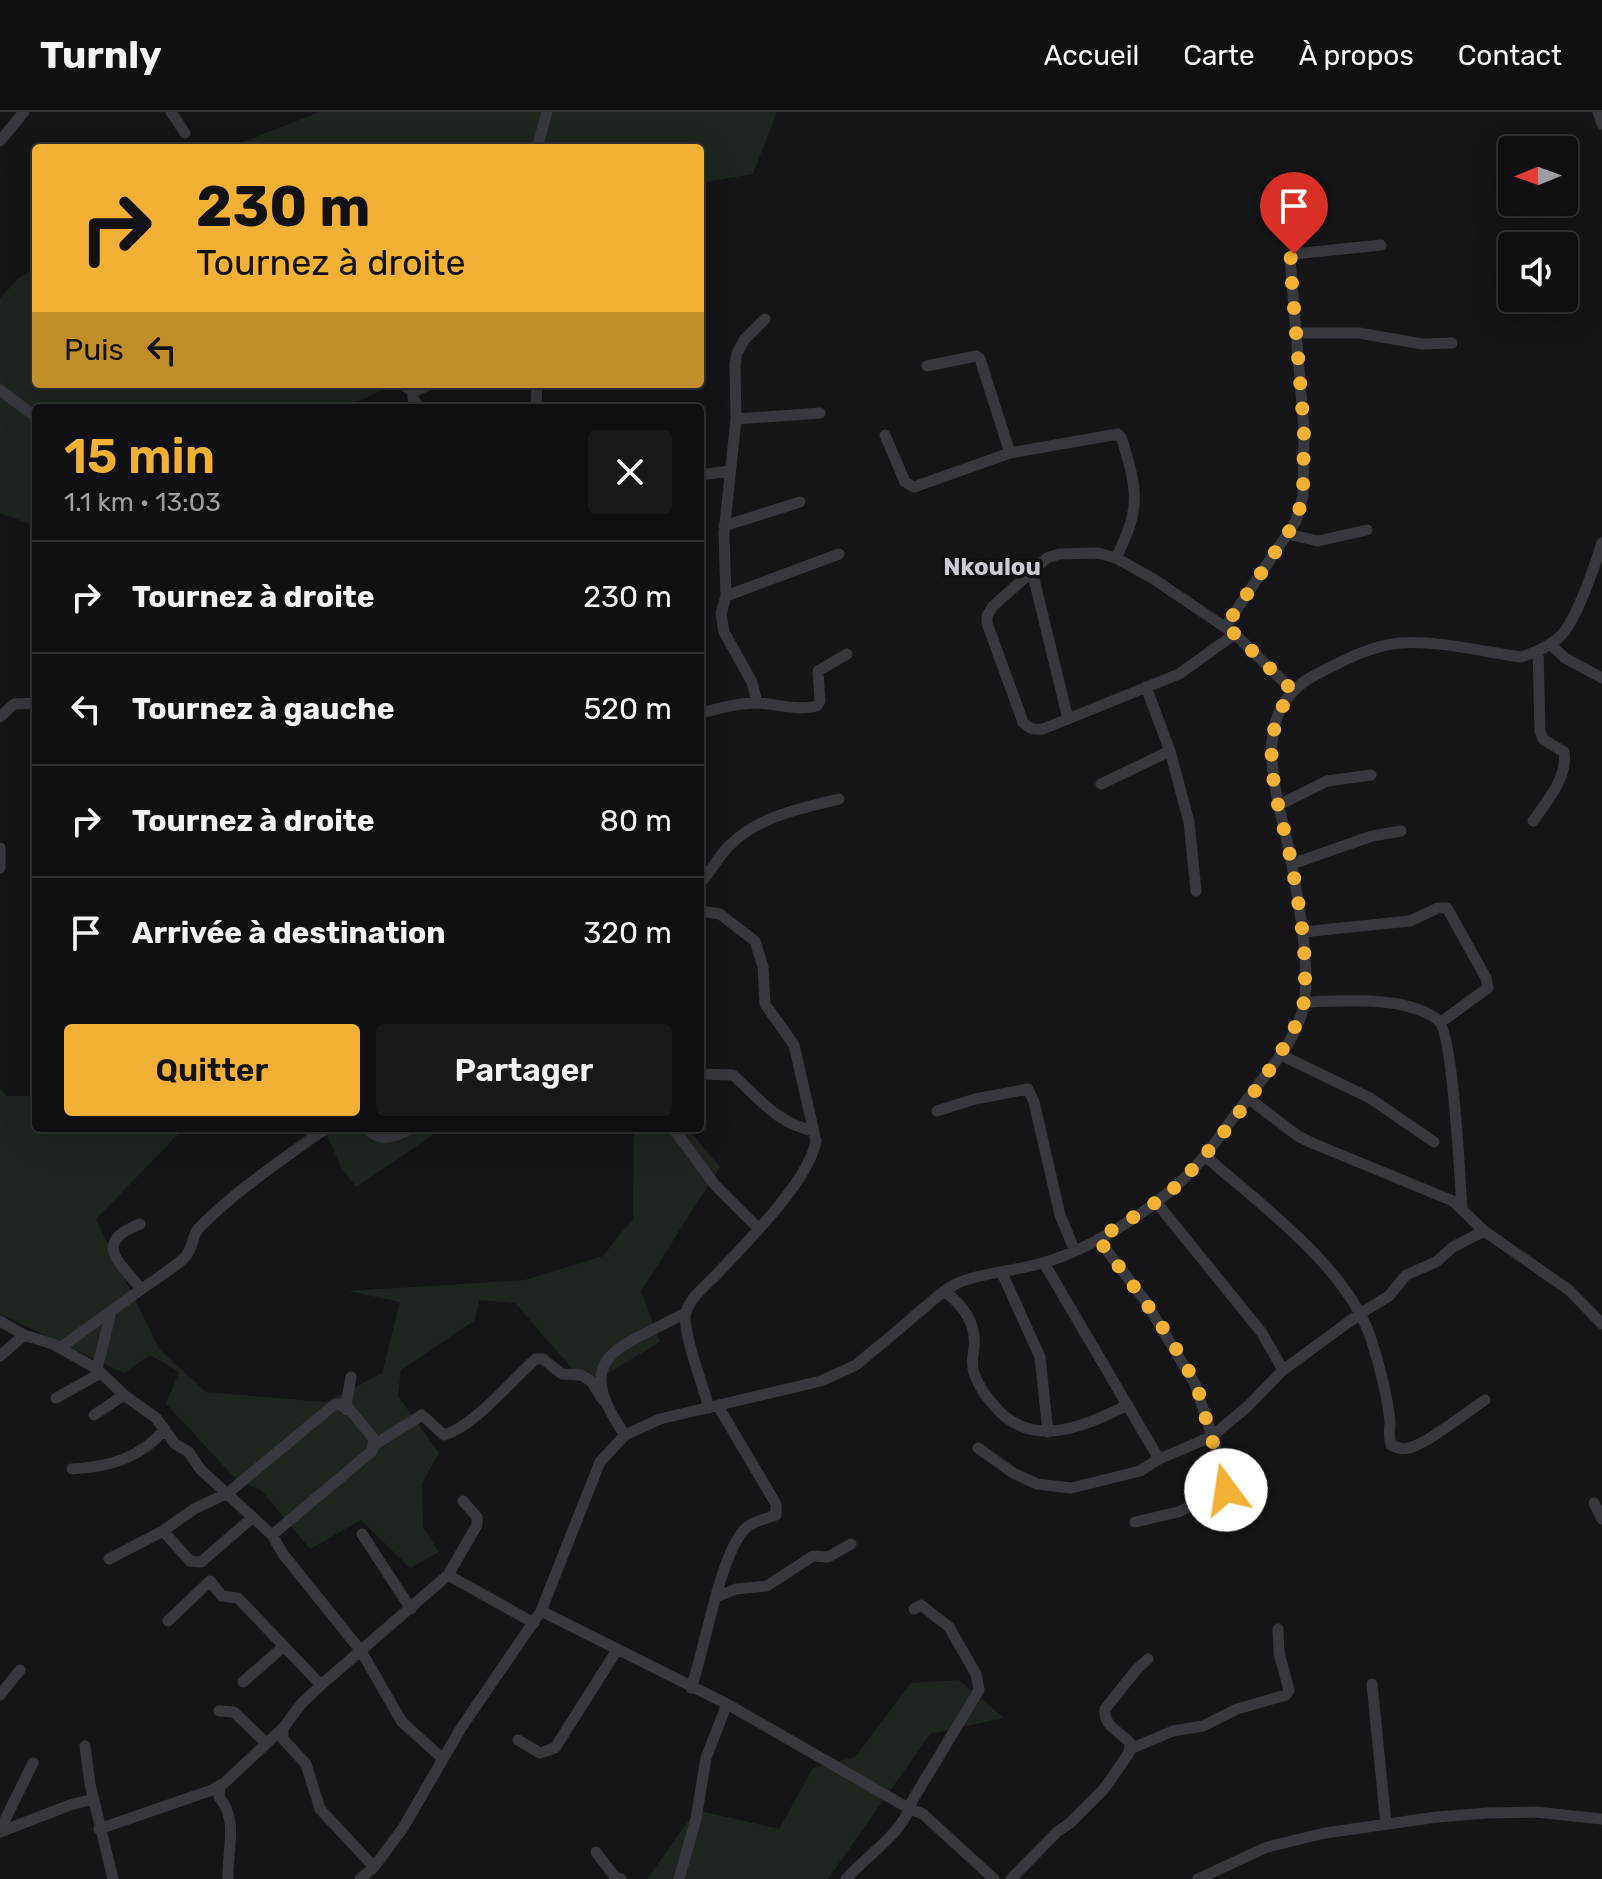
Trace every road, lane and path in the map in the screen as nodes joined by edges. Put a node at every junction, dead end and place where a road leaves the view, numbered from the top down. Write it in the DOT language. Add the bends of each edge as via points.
graph roads {
  1 [pos="24,112"];
  2 [pos="171,112"];
  3 [pos="547,112"];
  4 [pos="1598,112"];
  5 [pos="1602,124"];
  6 [pos="185,133"];
  7 [pos="0,141"];
  8 [pos="538,144"];
  9 [pos="1381,245"];
  10 [pos="765,319"];
  11 [pos="1296,333"];
  12 [pos="1452,343"];
  13 [pos="927,366"];
  14 [pos="408,388"];
  15 [pos="422,388"];
  16 [pos="0,390"];
  17 [pos="413,392"];
  18 [pos="417,404"];
  19 [pos="820,413"];
  20 [pos="32,414"];
  21 [pos="736,419"];
  22 [pos="885,435"];
  23 [pos="1010,453"];
  24 [pos="729,471"];
  25 [pos="704,474"];
  26 [pos="800,502"];
  27 [pos="724,526"];
  28 [pos="1367,530"];
  29 [pos="1288,534"];
  30 [pos="1602,543"];
  31 [pos="839,554"];
  32 [pos="1116,558"];
  33 [pos="1032,571"];
  34 [pos="726,596"];
  35 [pos="1230,631"];
  36 [pos="1550,644"];
  37 [pos="1538,652"];
  38 [pos="847,654"];
  39 [pos="1602,678"];
  40 [pos="1146,687"];
  41 [pos="1293,691"];
  42 [pos="32,703"];
  43 [pos="757,703"];
  44 [pos="704,712"];
  45 [pos="0,717"];
  46 [pos="1068,719"];
  47 [pos="1170,751"];
  48 [pos="1371,775"];
  49 [pos="1101,784"];
  50 [pos="839,799"];
  51 [pos="1279,805"];
  52 [pos="1533,821"];
  53 [pos="1401,831"];
  54 [pos="0,848"];
  55 [pos="1292,864"];
  56 [pos="0,868"];
  57 [pos="704,877"];
  58 [pos="1196,891"];
  59 [pos="704,912"];
  60 [pos="1302,932"];
  61 [pos="1304,1002"];
  62 [pos="1441,1022"];
  63 [pos="1281,1055"];
  64 [pos="704,1074"];
  65 [pos="1248,1098"];
  66 [pos="937,1111"];
  67 [pos="814,1131"];
  68 [pos="323,1132"];
  69 [pos="372,1132"];
  70 [pos="403,1132"];
  71 [pos="676,1132"];
  72 [pos="1434,1142"];
  73 [pos="1205,1156"];
  74 [pos="1156,1202"];
  75 [pos="1462,1209"];
  76 [pos="140,1224"];
  77 [pos="758,1228"];
  78 [pos="1484,1231"];
  79 [pos="1098,1239"];
  80 [pos="1075,1251"];
  81 [pos="1044,1263"];
  82 [pos="1002,1273"];
  83 [pos="141,1289"];
  84 [pos="944,1291"];
  85 [pos="111,1312"];
  86 [pos="685,1313"];
  87 [pos="1361,1313"];
  88 [pos="0,1321"];
  89 [pos="1602,1324"];
  90 [pos="24,1335"];
  91 [pos="60,1348"];
  92 [pos="0,1356"];
  93 [pos="1283,1370"];
  94 [pos="99,1371"];
  95 [pos="351,1377"];
  96 [pos="124,1395"];
  97 [pos="56,1398"];
  98 [pos="603,1400"];
  99 [pos="1485,1400"];
  100 [pos="1128,1405"];
  101 [pos="713,1407"];
  102 [pos="347,1410"];
  103 [pos="94,1415"];
  104 [pos="165,1429"];
  105 [pos="1048,1432"];
  106 [pos="625,1435"];
  107 [pos="1211,1437"];
  108 [pos="374,1445"];
  109 [pos="978,1448"];
  110 [pos="1159,1459"];
  111 [pos="72,1469"];
  112 [pos="228,1493"];
  113 [pos="463,1501"];
  114 [pos="1594,1503"];
  115 [pos="252,1518"];
  116 [pos="1602,1519"];
  117 [pos="1135,1522"];
  118 [pos="163,1531"];
  119 [pos="362,1534"];
  120 [pos="272,1535"];
  121 [pos="851,1544"];
  122 [pos="109,1559"];
  123 [pos="448,1575"];
  124 [pos="716,1597"];
  125 [pos="411,1609"];
  126 [pos="914,1609"];
  127 [pos="541,1611"];
  128 [pos="168,1621"];
  129 [pos="534,1623"];
  130 [pos="1278,1629"];
  131 [pos="283,1647"];
  132 [pos="617,1650"];
  133 [pos="361,1651"];
  134 [pos="1148,1659"];
  135 [pos="20,1670"];
  136 [pos="243,1682"];
  137 [pos="1372,1684"];
  138 [pos="321,1685"];
  139 [pos="691,1688"];
  140 [pos="0,1695"];
  141 [pos="727,1704"];
  142 [pos="219,1711"];
  143 [pos="283,1728"];
  144 [pos="518,1740"];
  145 [pos="266,1743"];
  146 [pos="85,1746"];
  147 [pos="1130,1749"];
  148 [pos="443,1759"];
  149 [pos="33,1763"];
  150 [pos="223,1783"];
  151 [pos="93,1799"];
  152 [pos="910,1809"];
  153 [pos="1602,1819"];
  154 [pos="1386,1824"];
  155 [pos="99,1829"];
  156 [pos="0,1831"];
  157 [pos="596,1852"];
  158 [pos="374,1867"];
  159 [pos="113,1879"];
  160 [pos="228,1879"];
  161 [pos="360,1879"];
  162 [pos="621,1879"];
  163 [pos="679,1879"];
  164 [pos="846,1879"];
  165 [pos="994,1879"];
  166 [pos="1011,1879"];
  167 [pos="1198,1879"];
  1 -- 7 [label="street"];
  2 -- 6 [label="street"];
  3 -- 8 [label="street"];
  4 -- 5 [label="street"];
  9 -- 11 [label="street" via="1291,256"];
  10 -- 21 [label="street" via="737,353"];
  11 -- 12 [label="street" via="1359,333 1422,344"];
  11 -- 29 [label="street" via="1305,467 1303,496"];
  13 -- 23 [label="street" via="980,359"];
  14 -- 17 [label="street"];
  15 -- 17 [label="street"];
  16 -- 20 [label="street"];
  17 -- 18 [label="street"];
  19 -- 21 [label="street"];
  21 -- 24 [label="street"];
  22 -- 23 [label="street" via="905,482 914,487"];
  23 -- 32 [label="street" via="1118,434 1135,481 1135,508"];
  24 -- 25 [label="street"];
  24 -- 27 [label="street"];
  26 -- 27 [label="street"];
  27 -- 34 [label="street"];
  28 -- 29 [label="street" via="1318,541"];
  29 -- 35 [label="street"];
  30 -- 36 [label="street" via="1565,631"];
  31 -- 34 [label="street"];
  32 -- 33 [label="street" via="1059,554"];
  32 -- 35 [label="street"];
  33 -- 46 [label="street"];
  33 -- 46 [label="street" via="993,606 987,623 1028,728 1043,729"];
  34 -- 43 [label="street" via="723,629 752,682"];
  35 -- 40 [label="street" via="1179,674"];
  35 -- 41 [label="street"];
  36 -- 37 [label="street"];
  36 -- 39 [label="street"];
  37 -- 41 [label="street" via="1521,657 1390,644 1327,668"];
  37 -- 52 [label="street" via="1540,731 1543,739 1564,752 1566,761 1555,790"];
  38 -- 43 [label="street" via="818,671 817,706"];
  40 -- 46 [label="street"];
  40 -- 47 [label="street"];
  41 -- 51 [label="street" via="1282,705 1272,739"];
  42 -- 45 [label="street" via="14,704"];
  43 -- 44 [label="street"];
  47 -- 49 [label="street"];
  47 -- 58 [label="street" via="1189,822"];
  48 -- 51 [label="street" via="1327,781"];
  50 -- 57 [label="street" via="780,815 743,834"];
  51 -- 55 [label="street"];
  53 -- 55 [label="street"];
  54 -- 56 [label="street"];
  55 -- 60 [label="street"];
  59 -- 67 [label="street" via="720,914 755,941 765,1004 794,1045"];
  60 -- 61 [label="street"];
  60 -- 62 [label="street" via="1410,921 1447,908 1488,988"];
  61 -- 62 [label="street" via="1395,1004 1423,1010"];
  61 -- 63 [label="street"];
  62 -- 75 [label="street" via="1457,1113"];
  63 -- 65 [label="street"];
  63 -- 72 [label="street" via="1370,1098"];
  64 -- 67 [label="street" via="733,1075 774,1113"];
  65 -- 73 [label="street"];
  65 -- 75 [label="street" via="1298,1136"];
  66 -- 80 [label="street" via="1028,1089 1060,1215"];
  67 -- 77 [label="street" via="814,1150 798,1182"];
  68 -- 83 [label="street" via="229,1201 196,1230 185,1258"];
  69 -- 70 [label="street" via="382,1140"];
  71 -- 77 [label="street" via="729,1202"];
  73 -- 74 [label="street"];
  73 -- 87 [label="street" via="1313,1250"];
  74 -- 79 [label="street"];
  74 -- 93 [label="street" via="1262,1333"];
  75 -- 78 [label="street"];
  76 -- 83 [label="street" via="118,1237 111,1250"];
  77 -- 86 [label="street"];
  78 -- 87 [label="street" via="1406,1275 1389,1296"];
  78 -- 89 [label="street" via="1569,1290"];
  79 -- 80 [label="street"];
  79 -- 107 [label="street" via="1173,1345 1195,1384"];
  80 -- 81 [label="street"];
  81 -- 82 [label="street"];
  81 -- 100 [label="street"];
  82 -- 84 [label="street"];
  82 -- 105 [label="street" via="1040,1357"];
  83 -- 85 [label="street"];
  84 -- 101 [label="street" via="840,1374"];
  84 -- 105 [label="street" via="966,1311 974,1334 972,1365 982,1392 1017,1426"];
  85 -- 91 [label="street"];
  85 -- 94 [label="street"];
  86 -- 98 [label="street" via="614,1352 599,1376"];
  86 -- 101 [label="street"];
  87 -- 93 [label="street"];
  87 -- 99 [label="street" via="1380,1374 1391,1445 1408,1449"];
  88 -- 90 [label="street"];
  90 -- 91 [label="street"];
  90 -- 92 [label="street"];
  91 -- 94 [label="street"];
  93 -- 107 [label="street"];
  94 -- 96 [label="street"];
  94 -- 97 [label="street"];
  95 -- 102 [label="street"];
  96 -- 103 [label="street"];
  96 -- 104 [label="street"];
  98 -- 106 [label="street"];
  98 -- 108 [label="street" via="591,1381 562,1374 536,1359 453,1433 437,1432 422,1415"];
  100 -- 105 [label="street" via="1090,1423"];
  100 -- 110 [label="street"];
  101 -- 106 [label="street" via="660,1419"];
  101 -- 124 [label="street" via="776,1504 776,1515 741,1535"];
  102 -- 108 [label="street"];
  102 -- 112 [label="street" via="334,1405"];
  104 -- 111 [label="street" via="132,1457"];
  104 -- 112 [label="street"];
  106 -- 127 [label="street" via="600,1462"];
  107 -- 110 [label="street"];
  107 -- 117 [label="street" via="1226,1490 1178,1512"];
  108 -- 120 [label="street"];
  109 -- 110 [label="street" via="1037,1484 1071,1488 1140,1471"];
  112 -- 115 [label="street"];
  112 -- 118 [label="street"];
  113 -- 123 [label="street" via="477,1517 477,1525"];
  114 -- 116 [label="street"];
  115 -- 118 [label="street" via="196,1563"];
  115 -- 120 [label="street"];
  118 -- 122 [label="street"];
  119 -- 125 [label="street"];
  120 -- 133 [label="street"];
  121 -- 124 [label="street" via="828,1557 813,1556 767,1586"];
  123 -- 125 [label="street"];
  123 -- 129 [label="street"];
  124 -- 139 [label="street"];
  125 -- 133 [label="street"];
  126 -- 152 [label="street" via="921,1605 949,1627 980,1685"];
  127 -- 129 [label="street"];
  127 -- 132 [label="street"];
  128 -- 131 [label="street" via="210,1581 222,1596 238,1598"];
  129 -- 148 [label="street"];
  130 -- 147 [label="street" via="1289,1681 1286,1695"];
  131 -- 136 [label="street"];
  131 -- 138 [label="street"];
  132 -- 139 [label="street"];
  132 -- 144 [label="street" via="555,1748 540,1753"];
  133 -- 138 [label="street"];
  133 -- 148 [label="street" via="402,1722"];
  134 -- 147 [label="street" via="1105,1709 1109,1726 1124,1736"];
  135 -- 140 [label="street"];
  137 -- 154 [label="street"];
  138 -- 143 [label="street"];
  139 -- 141 [label="street"];
  141 -- 152 [label="street"];
  141 -- 163 [label="street" via="706,1758"];
  142 -- 145 [label="street" via="234,1712"];
  143 -- 145 [label="street"];
  143 -- 158 [label="street" via="283,1739 306,1764 320,1809"];
  145 -- 150 [label="street"];
  146 -- 151 [label="street"];
  147 -- 166 [label="street" via="1104,1789"];
  148 -- 158 [label="street"];
  149 -- 156 [label="street"];
  150 -- 155 [label="street"];
  150 -- 160 [label="street" via="218,1794 231,1819"];
  151 -- 155 [label="street"];
  151 -- 156 [label="street"];
  152 -- 164 [label="street"];
  152 -- 165 [label="street" via="923,1814"];
  153 -- 154 [label="street" via="1488,1813"];
  154 -- 167 [label="street" via="1296,1838"];
  155 -- 159 [label="street"];
  157 -- 162 [label="street"];
  158 -- 161 [label="street"];
}
